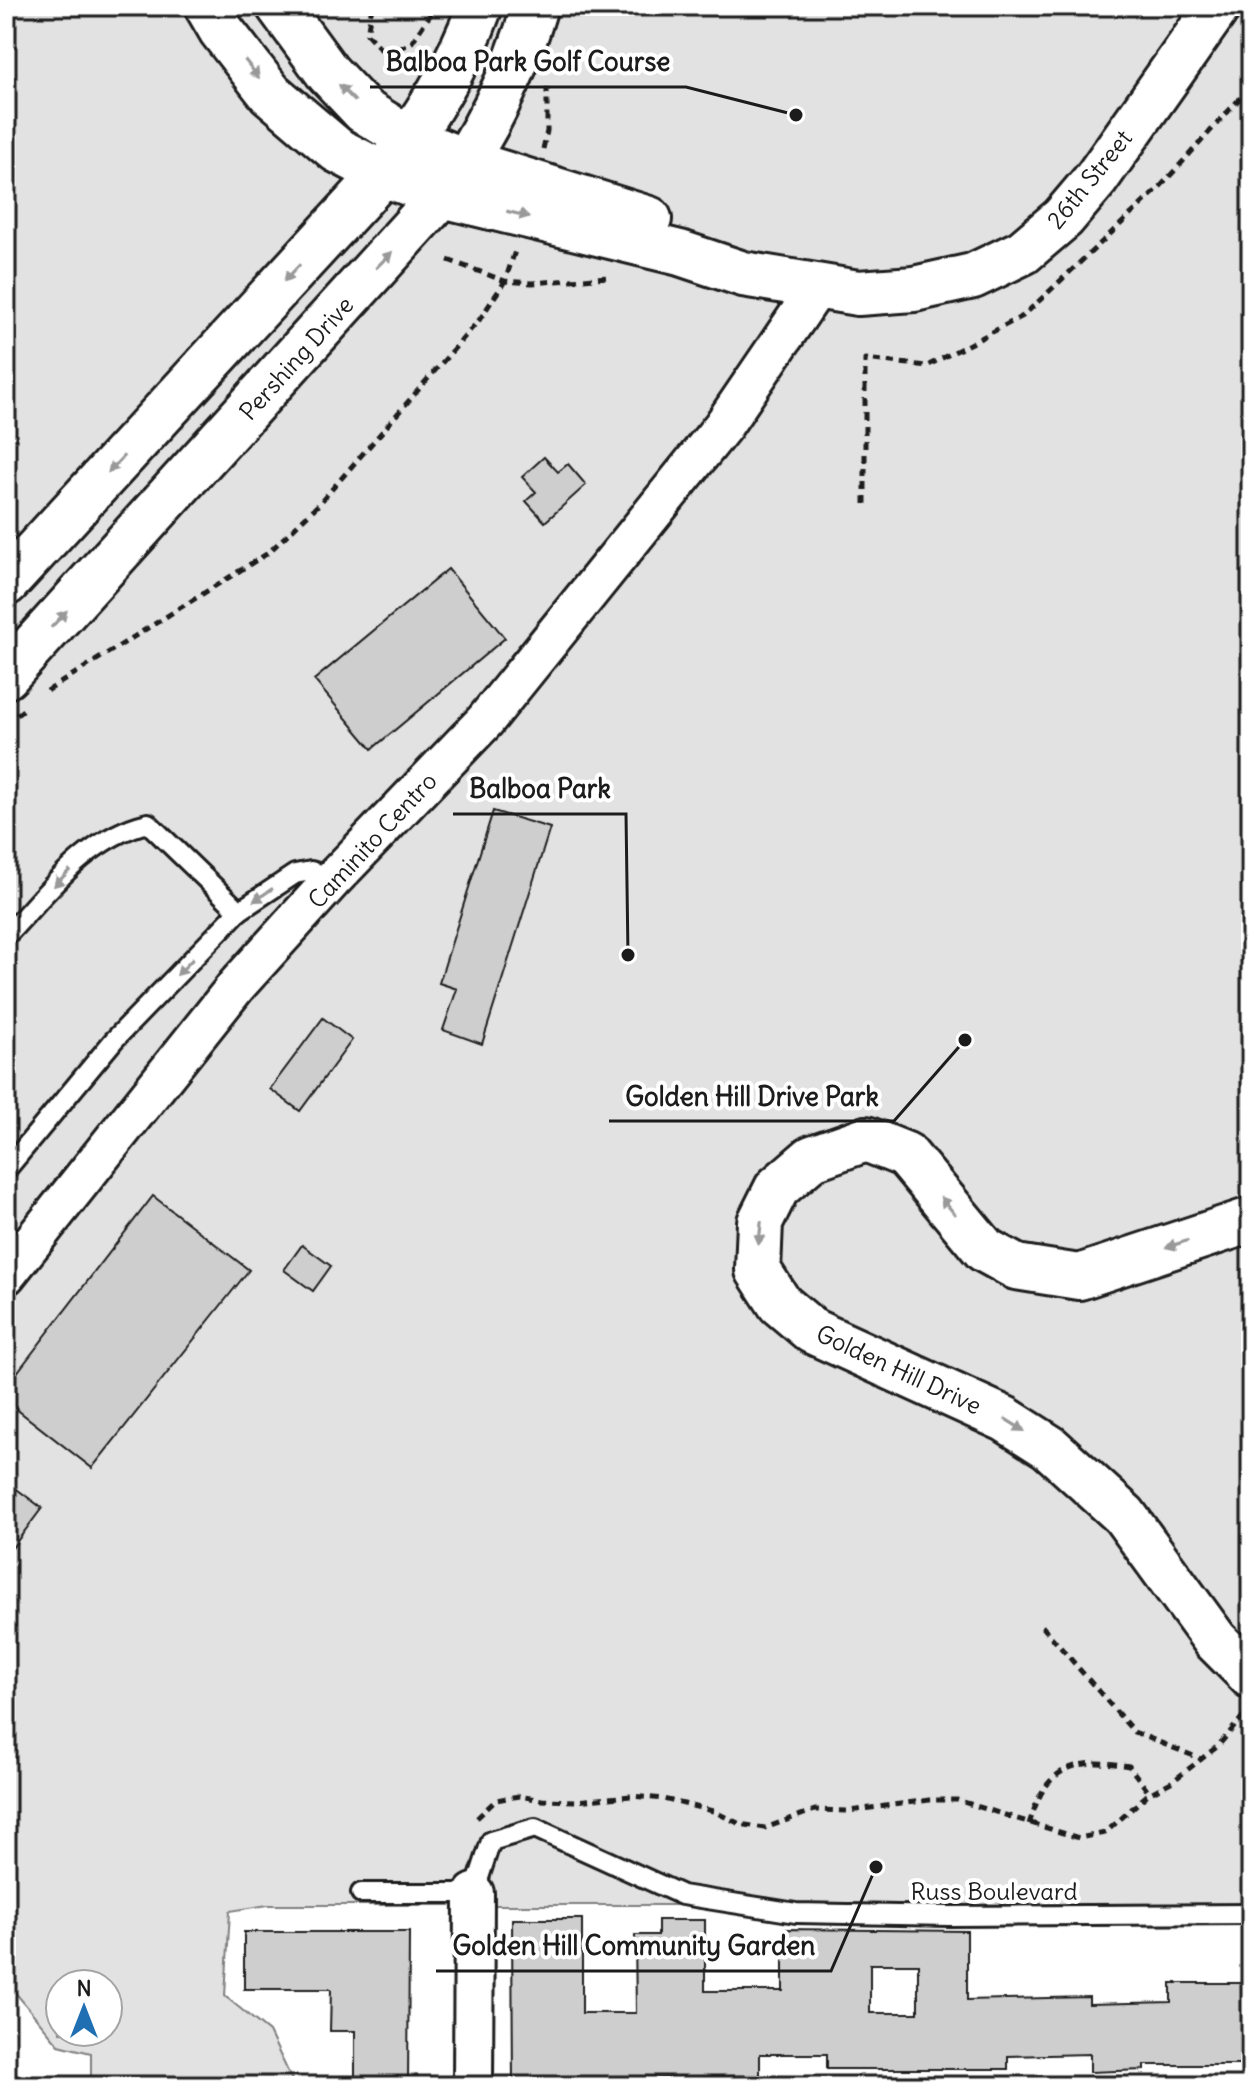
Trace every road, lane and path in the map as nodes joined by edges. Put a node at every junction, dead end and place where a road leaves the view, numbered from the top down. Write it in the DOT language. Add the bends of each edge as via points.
graph roads {
  1 [pos="207,6"];
  2 [pos="279,6"];
  3 [pos="372,6"];
  4 [pos="436,6"];
  5 [pos="480,6"];
  6 [pos="535,6"];
  7 [pos="1218,6"];
  8 [pos="387,56"];
  9 [pos="391,73"];
  10 [pos="548,76"];
  11 [pos="410,139"];
  12 [pos="542,154"];
  13 [pos="383,174"];
  14 [pos="454,178"];
  15 [pos="448,260"];
  16 [pos="512,263"];
  17 [pos="616,276"];
  18 [pos="505,281"];
  19 [pos="819,285"];
  20 [pos="6,583"];
  21 [pos="24,694"];
  22 [pos="6,724"];
  23 [pos="334,878"];
  24 [pos="239,911"];
  25 [pos="6,936"];
  26 [pos="6,1170"];
  27 [pos="1251,1220"];
  28 [pos="6,1275"];
  29 [pos="1042,1626"];
  30 [pos="1251,1676"];
  31 [pos="1251,1707"];
  32 [pos="1201,1759"];
  33 [pos="1150,1794"];
  34 [pos="1029,1824"];
  35 [pos="491,1841"];
  36 [pos="361,1893"];
  37 [pos="474,1893"];
  38 [pos="1251,1914"];
  39 [pos="473,2086"];
  1 -- 13 [label="main road, one-way" via="270,93 337,150"];
  11 -- 2 [label="main road, one-way" via="364,111 328,73"];
  3 -- 8 [label="path" via="367,34"];
  4 -- 8 [label="path" via="412,42"];
  5 -- 11 [label="main road" via="447,81"];
  6 -- 14 [label="main road, Pershing Drive" via="501,95"];
  7 -- 19 [label="main road, 26th Street" via="1096,179 1063,218 1023,252 973,276 914,289 858,293"];
  8 -- 9 [label="path"];
  10 -- 12 [label="path"];
  11 -- 13 [label="main road"];
  11 -- 14 [label="main road"];
  13 -- 14 [label="main road"];
  13 -- 20 [label="main road, one-way"];
  14 -- 19 [label="main road, 26th Street" via="693,233"];
  21 -- 14 [label="main road, Pershing Drive, one-way"];
  15 -- 18 [label="path"];
  16 -- 18 [label="path"];
  17 -- 18 [label="path"];
  18 -- 21 [label="path" via="480,319 319,504 268,553 59,681"];
  19 -- 23 [label="street, Caminito Centro" via="723,426 485,721"];
  21 -- 22 [label="path"];
  23 -- 24 [label="lane, one-way" via="311,871 295,874"];
  23 -- 28 [label="street, Caminito Centro" via="237,985"];
  24 -- 25 [label="lane, one-way" via="148,823 114,833 80,859"];
  24 -- 26 [label="lane, one-way" via="114,1040"];
  27 -- 30 [label="main road, Golden Hill Drive, one-way" via="1079,1277 1016,1267 985,1250 906,1155 866,1139 812,1158 777,1188 760,1222 758,1270 780,1304 812,1331 1005,1419 1049,1447 1124,1515 1215,1640"];
  29 -- 32 [label="path" via="1134,1732"];
  31 -- 32 [label="path"];
  32 -- 33 [label="path"];
  33 -- 34 [label="path" via="1105,1833 1079,1838"];
  33 -- 34 [label="path" via="1129,1766 1097,1761 1067,1768 1044,1789"];
  34 -- 35 [label="path" via="957,1800 815,1810 765,1828 663,1799 519,1796 496,1800 474,1821 473,1835"];
  35 -- 37 [label="lane"];
  35 -- 38 [label="lane, Russ Boulevard" via="535,1828 682,1895 796,1913"];
  36 -- 37 [label="lane"];
  37 -- 39 [label="street"];
}
